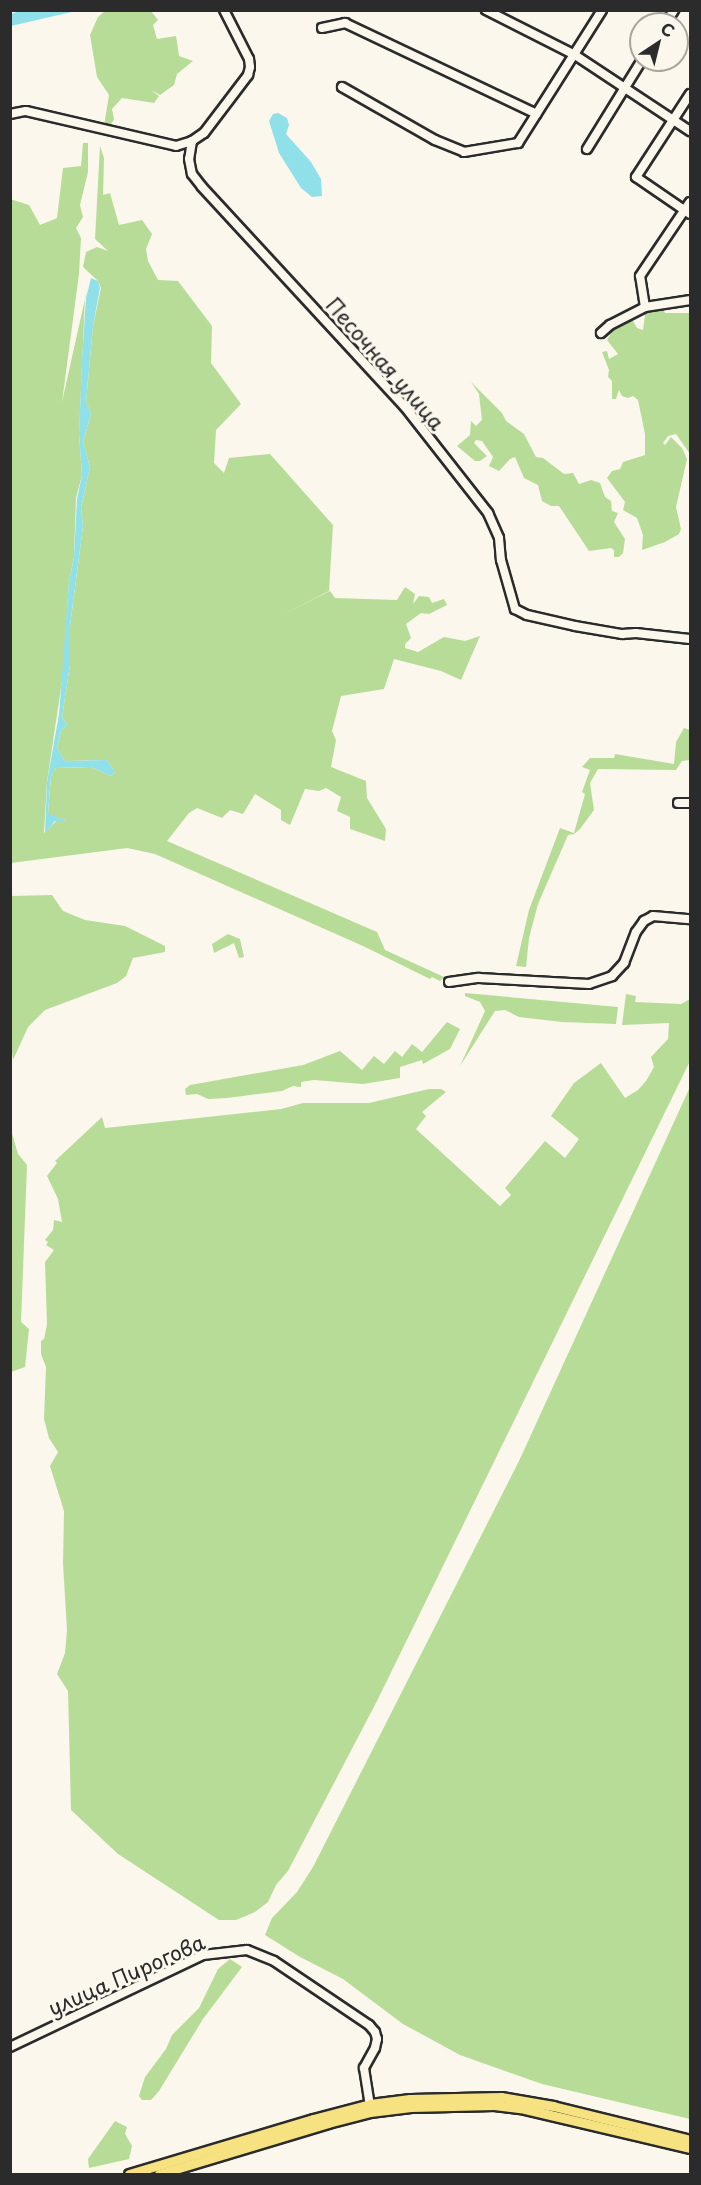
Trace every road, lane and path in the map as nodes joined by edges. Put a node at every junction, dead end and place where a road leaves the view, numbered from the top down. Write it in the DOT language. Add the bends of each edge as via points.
graph roads {
  1 [pos="225,10"];
  2 [pos="486,10"];
  3 [pos="602,10"];
  4 [pos="322,28"];
  5 [pos="575,55"];
  6 [pos="634,72"];
  7 [pos="342,87"];
  8 [pos="624,87"];
  9 [pos="690,94"];
  10 [pos="10,114"];
  11 [pos="537,114"];
  12 [pos="675,121"];
  13 [pos="690,131"];
  14 [pos="192,141"];
  15 [pos="587,148"];
  16 [pos="690,202"];
  17 [pos="688,212"];
  18 [pos="690,300"];
  19 [pos="645,307"];
  20 [pos="602,333"];
  21 [pos="690,639"];
  22 [pos="678,803"];
  23 [pos="690,803"];
  24 [pos="690,919"];
  25 [pos="449,982"];
  26 [pos="10,2047"];
  27 [pos="370,2108"];
  28 [pos="690,2140"];
  29 [pos="690,2148"];
  30 [pos="129,2175"];
  31 [pos="159,2175"];
  1 -- 14 [label="street" via="250,68 204,133"];
  2 -- 5 [label="street"];
  3 -- 5 [label="street"];
  4 -- 11 [label="street" via="345,23"];
  5 -- 8 [label="street"];
  5 -- 11 [label="street"];
  6 -- 8 [label="street"];
  7 -- 11 [label="street" via="435,140 464,152 518,143"];
  8 -- 12 [label="street"];
  8 -- 15 [label="street"];
  9 -- 12 [label="street"];
  10 -- 14 [label="street" via="26,111 176,146"];
  12 -- 13 [label="street"];
  12 -- 17 [label="street" via="636,177"];
  14 -- 21 [label="street, Песочная улица" via="192,174 202,187 405,407 488,513 499,538 515,609 575,626"];
  16 -- 17 [label="street"];
  17 -- 19 [label="street" via="640,276"];
  18 -- 19 [label="street"];
  19 -- 20 [label="street"];
  22 -- 23 [label="street"];
  24 -- 25 [label="street" via="653,916 644,921 624,963 612,976 589,984 479,978"];
  26 -- 27 [label="street, улица Пирогова" via="203,1955 247,1950 274,1961 375,2032 375,2048 364,2068"];
  27 -- 28 [label="main road" via="410,2099 501,2097"];
  27 -- 29 [label="main road" via="494,2105"];
  27 -- 30 [label="main road"];
  27 -- 31 [label="main road"];
}
